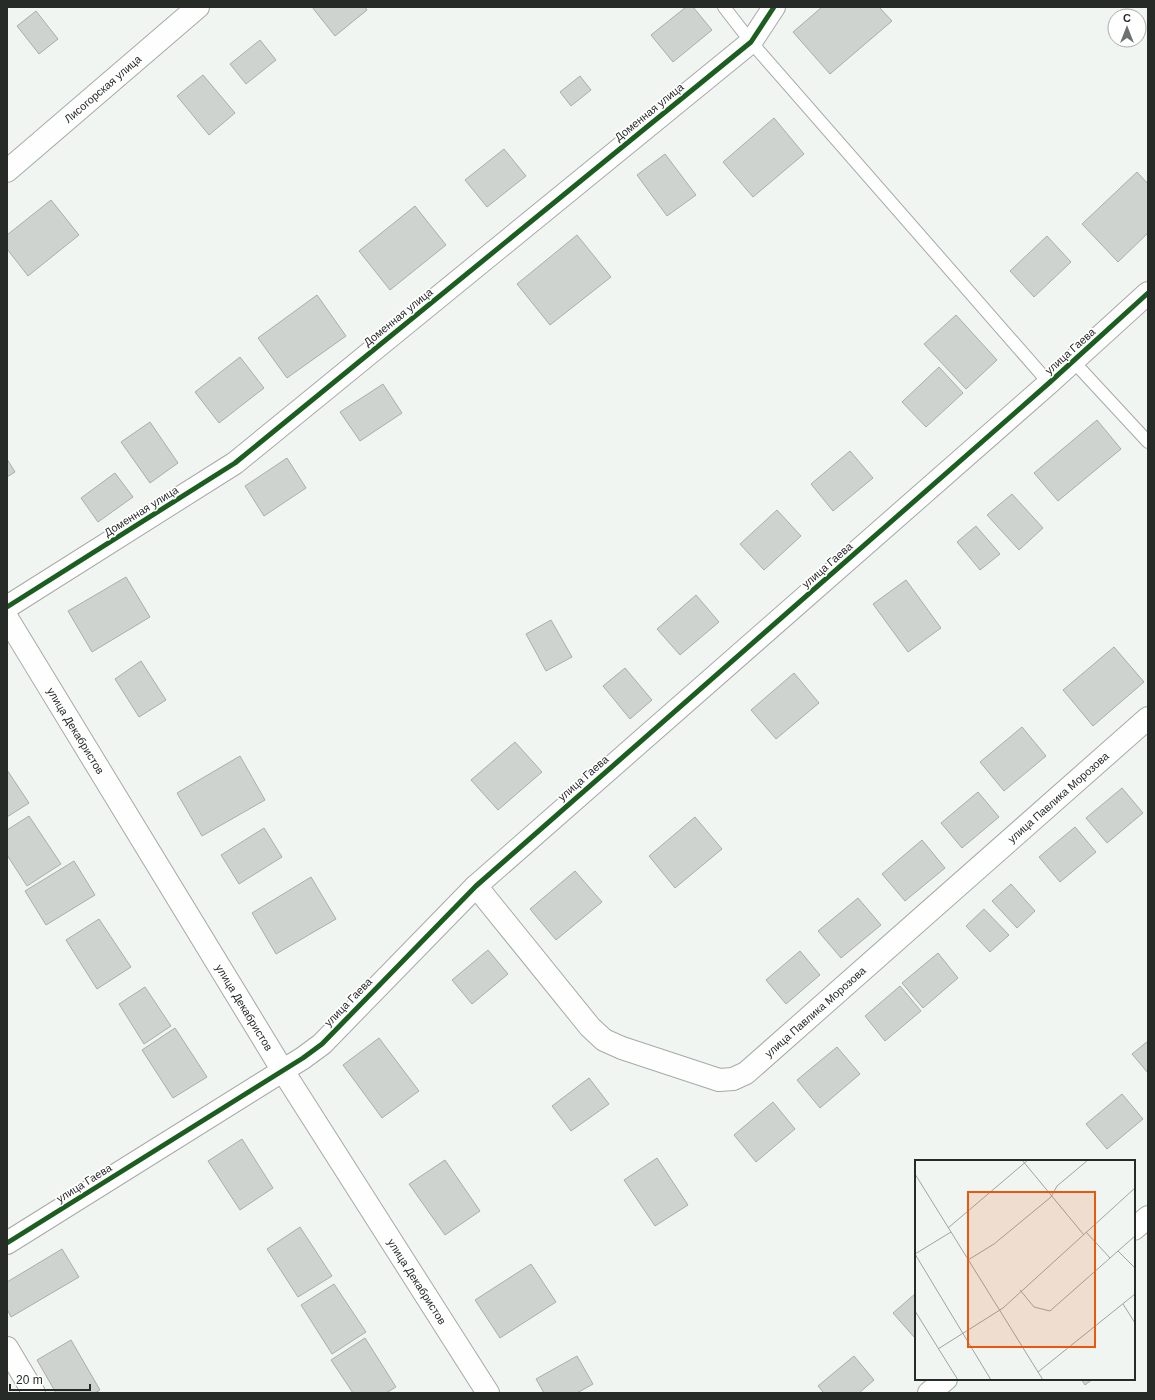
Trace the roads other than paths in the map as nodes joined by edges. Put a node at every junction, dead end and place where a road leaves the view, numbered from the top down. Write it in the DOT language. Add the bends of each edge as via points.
graph roads {
  1 [pos="198,7"];
  2 [pos="724,7"];
  3 [pos="774,7"];
  4 [pos="751,42"];
  5 [pos="7,172"];
  6 [pos="1148,293"];
  7 [pos="1073,361"];
  8 [pos="1049,383"];
  9 [pos="1148,442"];
  10 [pos="7,607"];
  11 [pos="7,618"];
  12 [pos="1148,718"];
  13 [pos="476,886"];
  14 [pos="283,1071"];
  15 [pos="1148,1217"];
  16 [pos="1135,1228"];
  17 [pos="7,1243"];
  18 [pos="7,1348"];
  19 [pos="945,1380"];
  20 [pos="34,1393"];
  21 [pos="488,1393"];
  22 [pos="929,1393"];
  1 -- 5 [label="street, Лисогорская улица"];
  2 -- 4 [label="lane"];
  3 -- 4 [label="street, Доменная улица"];
  4 -- 8 [label="lane"];
  4 -- 10 [label="street, Доменная улица" via="235,463"];
  6 -- 7 [label="street, улица Гаева"];
  7 -- 8 [label="street, улица Гаева"];
  7 -- 9 [label="lane"];
  8 -- 13 [label="street, улица Гаева"];
  11 -- 14 [label="street, улица Декабристов"];
  12 -- 13 [label="street, улица Павлика Морозова" via="746,1073 733,1078 719,1080 604,1040 590,1027"];
  13 -- 14 [label="street, улица Гаева" via="322,1044"];
  14 -- 17 [label="street, улица Гаева"];
  14 -- 21 [label="street, улица Декабристов"];
  15 -- 16 [label="street"];
  18 -- 20 [label="street"];
  19 -- 22 [label="street"];
}
